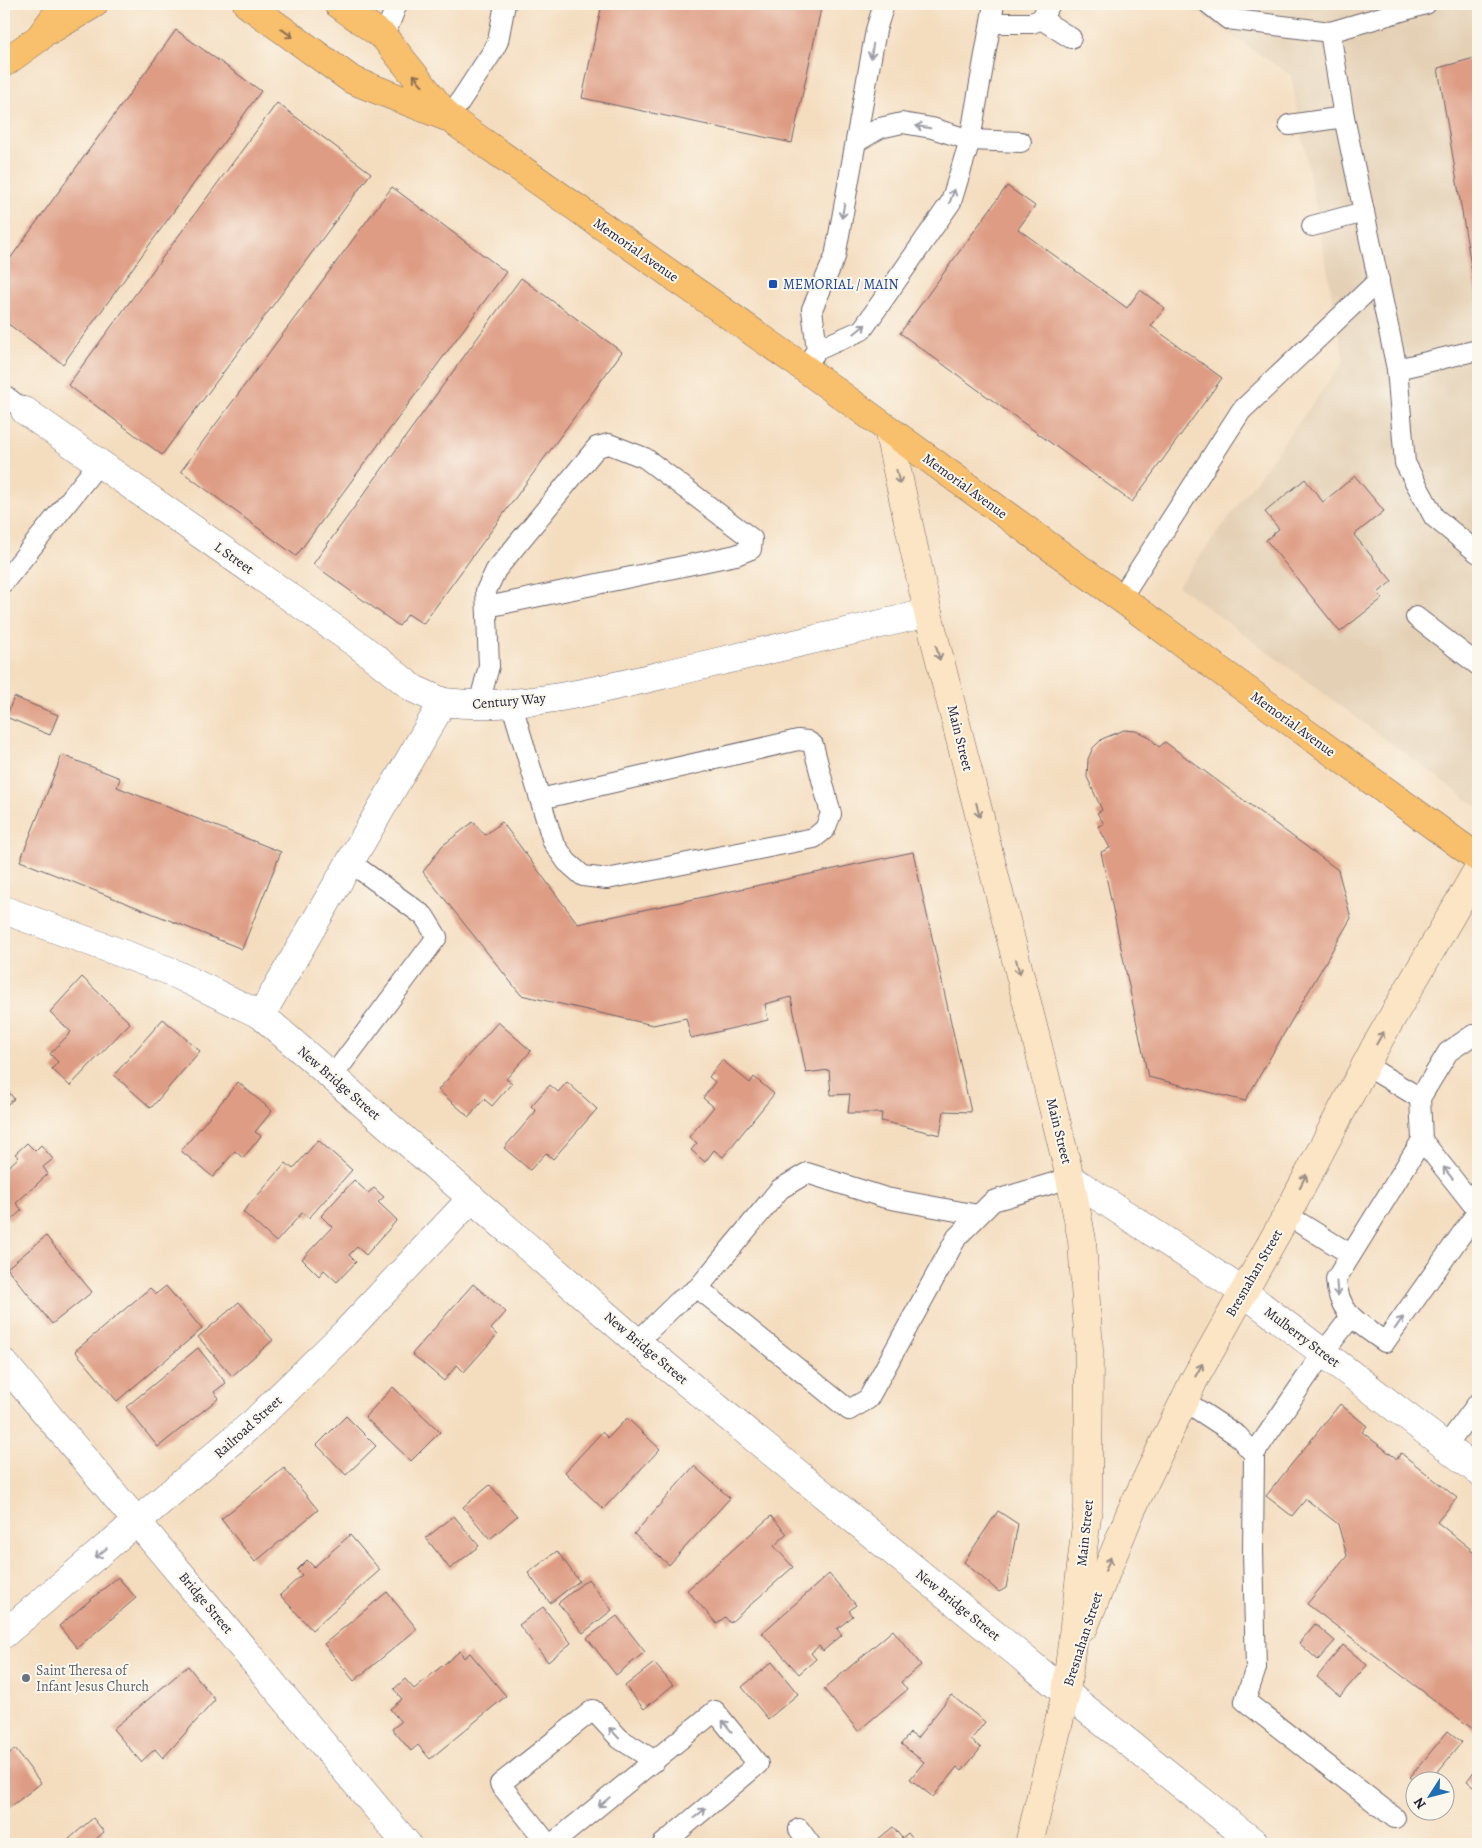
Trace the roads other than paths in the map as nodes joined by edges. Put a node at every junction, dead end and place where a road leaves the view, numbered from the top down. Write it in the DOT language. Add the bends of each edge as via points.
graph roads {
  1 [pos="64,4"];
  2 [pos="94,4"];
  3 [pos="247,4"];
  4 [pos="338,4"];
  5 [pos="397,4"];
  6 [pos="505,4"];
  7 [pos="884,4"];
  8 [pos="1209,4"];
  9 [pos="1426,4"];
  10 [pos="1381,10"];
  11 [pos="1046,11"];
  12 [pos="993,13"];
  13 [pos="1330,32"];
  14 [pos="384,37"];
  15 [pos="39,38"];
  16 [pos="1071,38"];
  17 [pos="4,63"];
  18 [pos="1344,117"];
  19 [pos="449,118"];
  20 [pos="1289,125"];
  21 [pos="970,140"];
  22 [pos="856,142"];
  23 [pos="1021,142"];
  24 [pos="1364,212"];
  25 [pos="1312,226"];
  26 [pos="1378,280"];
  27 [pos="1478,350"];
  28 [pos="810,359"];
  29 [pos="1398,369"];
  30 [pos="4,395"];
  31 [pos="26,411"];
  32 [pos="888,429"];
  33 [pos="99,463"];
  34 [pos="1478,553"];
  35 [pos="4,582"];
  36 [pos="1120,599"];
  37 [pos="487,607"];
  38 [pos="928,613"];
  39 [pos="1416,618"];
  40 [pos="1478,665"];
  41 [pos="443,702"];
  42 [pos="511,702"];
  43 [pos="480,704"];
  44 [pos="540,800"];
  45 [pos="1478,858"];
  46 [pos="350,862"];
  47 [pos="1478,869"];
  48 [pos="4,910"];
  49 [pos="261,1015"];
  50 [pos="1478,1036"];
  51 [pos="1365,1065"];
  52 [pos="332,1077"];
  53 [pos="1420,1098"];
  54 [pos="1422,1140"];
  55 [pos="1070,1178"];
  56 [pos="472,1198"];
  57 [pos="1478,1211"];
  58 [pos="978,1215"];
  59 [pos="1287,1215"];
  60 [pos="1350,1254"];
  61 [pos="698,1288"];
  62 [pos="1242,1291"];
  63 [pos="1351,1318"];
  64 [pos="637,1342"];
  65 [pos="1323,1353"];
  66 [pos="4,1363"];
  67 [pos="1183,1400"];
  68 [pos="1478,1403"];
  69 [pos="1446,1446"];
  70 [pos="1254,1454"];
  71 [pos="1478,1471"];
  72 [pos="137,1522"];
  73 [pos="4,1634"];
  74 [pos="1066,1693"];
  75 [pos="655,1761"];
  76 [pos="1395,1818"];
  77 [pos="407,1844"];
  78 [pos="550,1844"];
  79 [pos="663,1844"];
  80 [pos="1029,1844"];
  81 [pos="1256,1844"];
  1 -- 15 [label="main road"];
  2 -- 15 [label="main road"];
  3 -- 19 [label="main road, Memorial Avenue, one-way" via="352,80"];
  4 -- 14 [label="main road, Memorial Avenue"];
  5 -- 14 [label="lane"];
  6 -- 19 [label="lane" via="498,41"];
  7 -- 22 [label="lane, one-way" via="876,30"];
  8 -- 13 [label="lane" via="1228,19"];
  9 -- 10 [label="lane"];
  10 -- 13 [label="lane"];
  11 -- 12 [label="lane" via="1032,23"];
  11 -- 16 [label="lane"];
  12 -- 21 [label="lane"];
  13 -- 18 [label="lane"];
  19 -- 14 [label="main road, Memorial Avenue, one-way"];
  15 -- 17 [label="main road"];
  18 -- 20 [label="lane"];
  18 -- 24 [label="lane"];
  19 -- 28 [label="main road, Memorial Avenue"];
  21 -- 22 [label="lane, one-way" via="902,123 880,128"];
  21 -- 23 [label="lane"];
  28 -- 21 [label="lane, one-way" via="862,330 951,202"];
  22 -- 28 [label="lane, one-way" via="835,257 812,309"];
  24 -- 25 [label="lane"];
  24 -- 26 [label="lane"];
  26 -- 29 [label="lane"];
  26 -- 36 [label="lane" via="1241,411"];
  27 -- 29 [label="lane"];
  28 -- 32 [label="main road, Memorial Avenue"];
  29 -- 34 [label="lane" via="1405,463 1434,517"];
  30 -- 31 [label="lane"];
  31 -- 33 [label="street, L Street"];
  32 -- 36 [label="main road, Memorial Avenue"];
  32 -- 38 [label="street, Main Street, one-way"];
  33 -- 35 [label="lane"];
  33 -- 41 [label="street, L Street" via="360,647 414,689"];
  36 -- 45 [label="main road, Memorial Avenue"];
  37 -- 37 [label="lane" via="486,591 496,570 597,447 609,444 644,458 752,539 751,550 736,555"];
  37 -- 43 [label="lane" via="489,666"];
  38 -- 42 [label="street, Century Way" via="606,688"];
  38 -- 55 [label="street, Main Street, one-way"];
  39 -- 40 [label="lane"];
  41 -- 43 [label="street, Century Way"];
  41 -- 46 [label="street"];
  42 -- 43 [label="street, Century Way"];
  42 -- 44 [label="lane"];
  44 -- 44 [label="lane" via="553,842 567,862 583,876 607,879 814,838 825,829 831,814 813,745 807,740"];
  46 -- 49 [label="street"];
  46 -- 52 [label="lane" via="424,916 437,937"];
  51 -- 47 [label="street, Bresnahan Street, one-way"];
  48 -- 49 [label="street, New Bridge Street" via="167,970"];
  49 -- 52 [label="street, New Bridge Street"];
  50 -- 53 [label="lane" via="1474,1035 1448,1052"];
  51 -- 53 [label="lane"];
  59 -- 51 [label="street, Bresnahan Street, one-way"];
  52 -- 56 [label="street, New Bridge Street"];
  53 -- 54 [label="lane"];
  57 -- 54 [label="lane, one-way"];
  54 -- 60 [label="lane"];
  55 -- 58 [label="lane" via="993,1201"];
  55 -- 62 [label="street, Mulberry Street"];
  55 -- 74 [label="street, Main Street" via="1082,1240 1087,1295 1089,1503"];
  56 -- 64 [label="street, New Bridge Street"];
  56 -- 72 [label="street, Railroad Street" via="285,1393"];
  63 -- 57 [label="lane, one-way" via="1385,1342"];
  58 -- 61 [label="lane" via="886,1198 807,1173 780,1189"];
  58 -- 61 [label="lane" via="957,1237 868,1399 849,1410"];
  59 -- 60 [label="lane"];
  59 -- 62 [label="street, Bresnahan Street"];
  60 -- 63 [label="lane, one-way" via="1336,1279 1337,1297"];
  61 -- 64 [label="lane" via="678,1301"];
  62 -- 65 [label="street, Mulberry Street"];
  67 -- 62 [label="street, Bresnahan Street, one-way"];
  63 -- 65 [label="lane"];
  64 -- 74 [label="street, New Bridge Street"];
  65 -- 69 [label="street, Mulberry Street"];
  65 -- 70 [label="lane"];
  66 -- 72 [label="street, Bridge Street"];
  67 -- 70 [label="lane" via="1238,1436"];
  74 -- 67 [label="street, Bresnahan Street, one-way" via="1080,1638 1104,1574"];
  68 -- 69 [label="lane"];
  69 -- 71 [label="street, Mulberry Street"];
  70 -- 76 [label="lane" via="1256,1668 1245,1701"];
  72 -- 73 [label="street, Railroad Street, one-way"];
  72 -- 77 [label="street, Bridge Street"];
  74 -- 80 [label="street, Main Street"];
  74 -- 81 [label="street, New Bridge Street"];
  75 -- 78 [label="lane, one-way"];
  75 -- 78 [label="lane, one-way" via="620,1739 593,1710 500,1784"];
  79 -- 75 [label="lane, one-way" via="758,1764 715,1711"];
}
